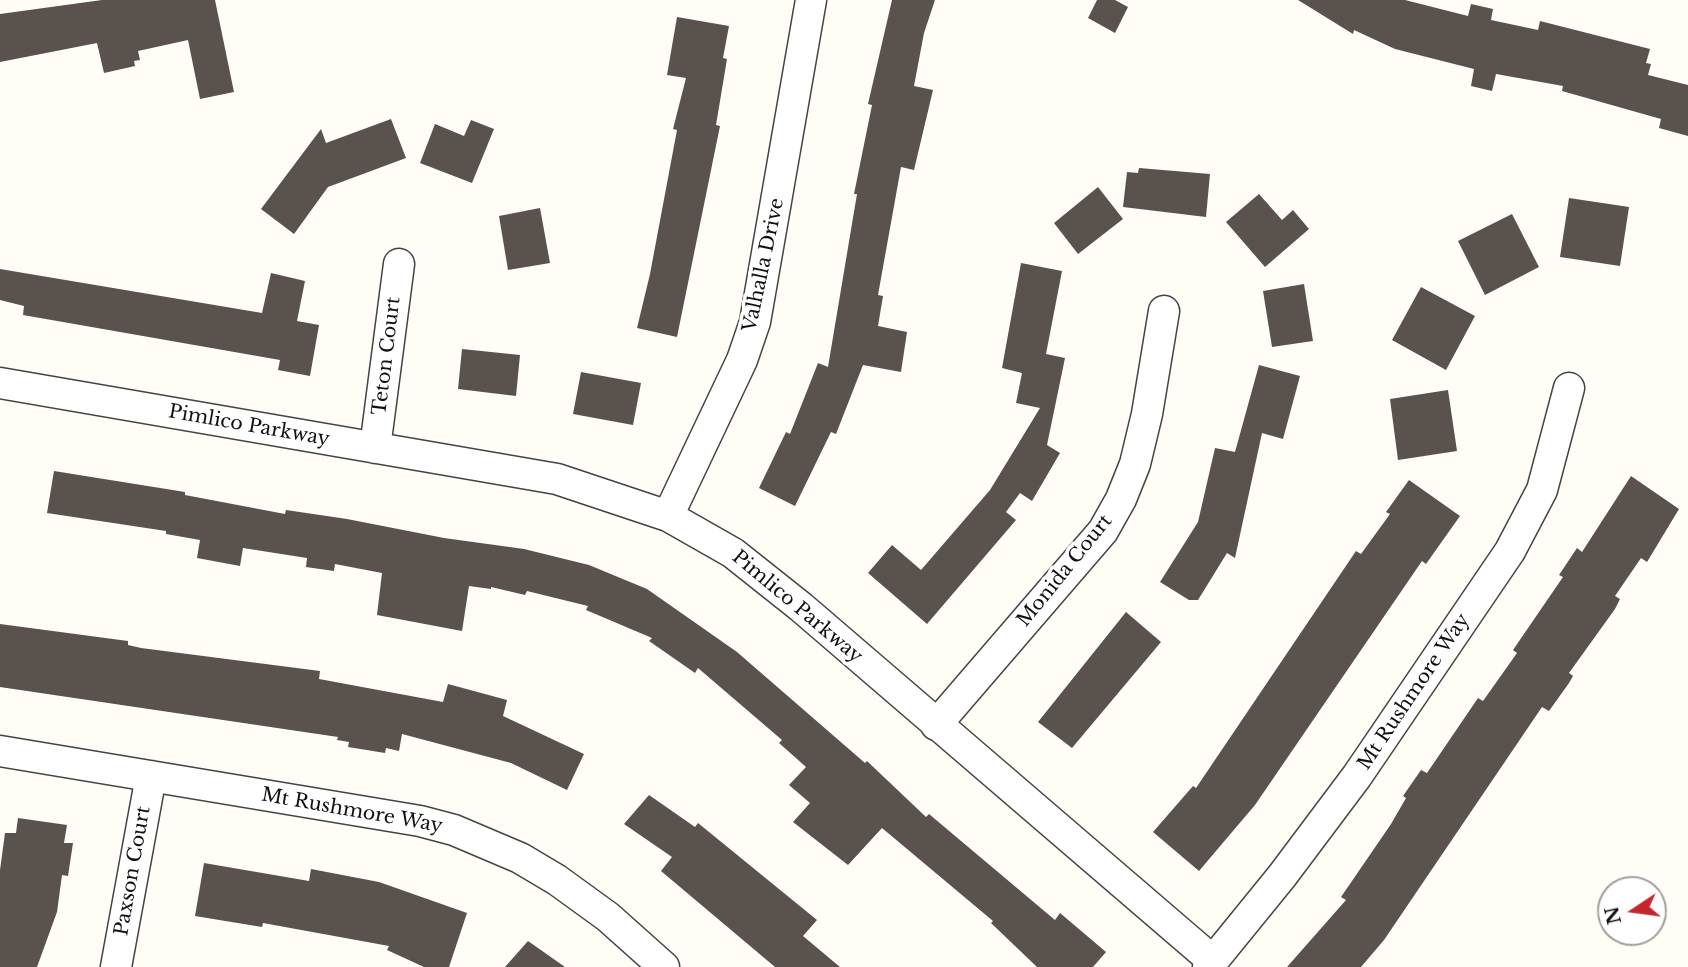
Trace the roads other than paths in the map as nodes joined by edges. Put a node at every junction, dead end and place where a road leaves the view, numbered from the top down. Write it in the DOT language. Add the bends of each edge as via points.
graph roads {
  1 [pos="811,0"];
  2 [pos="399,264"];
  3 [pos="1164,310"];
  4 [pos="0,383"];
  5 [pos="1569,388"];
  6 [pos="375,448"];
  7 [pos="668,516"];
  8 [pos="936,725"];
  9 [pos="0,751"];
  10 [pos="151,776"];
  11 [pos="1211,964"];
  12 [pos="116,967"];
  13 [pos="664,967"];
  1 -- 7 [label="street, Valhalla Drive" via="755,322 742,360"];
  2 -- 6 [label="street, Teton Court"];
  3 -- 8 [label="street, Monida Court" via="1147,414 1121,499 1103,531"];
  4 -- 6 [label="street, Pimlico Parkway"];
  5 -- 11 [label="street, Mt Rushmore Way" via="1542,490 1510,551 1357,775"];
  6 -- 7 [label="street, Pimlico Parkway" via="557,479"];
  7 -- 8 [label="street, Pimlico Parkway" via="733,553"];
  8 -- 11 [label="street, Pimlico Parkway"];
  9 -- 10 [label="street, Mt Rushmore Way"];
  10 -- 12 [label="street, Paxson Court"];
  10 -- 13 [label="street, Mt Rushmore Way" via="420,821 486,842 557,880 608,916"];
}
